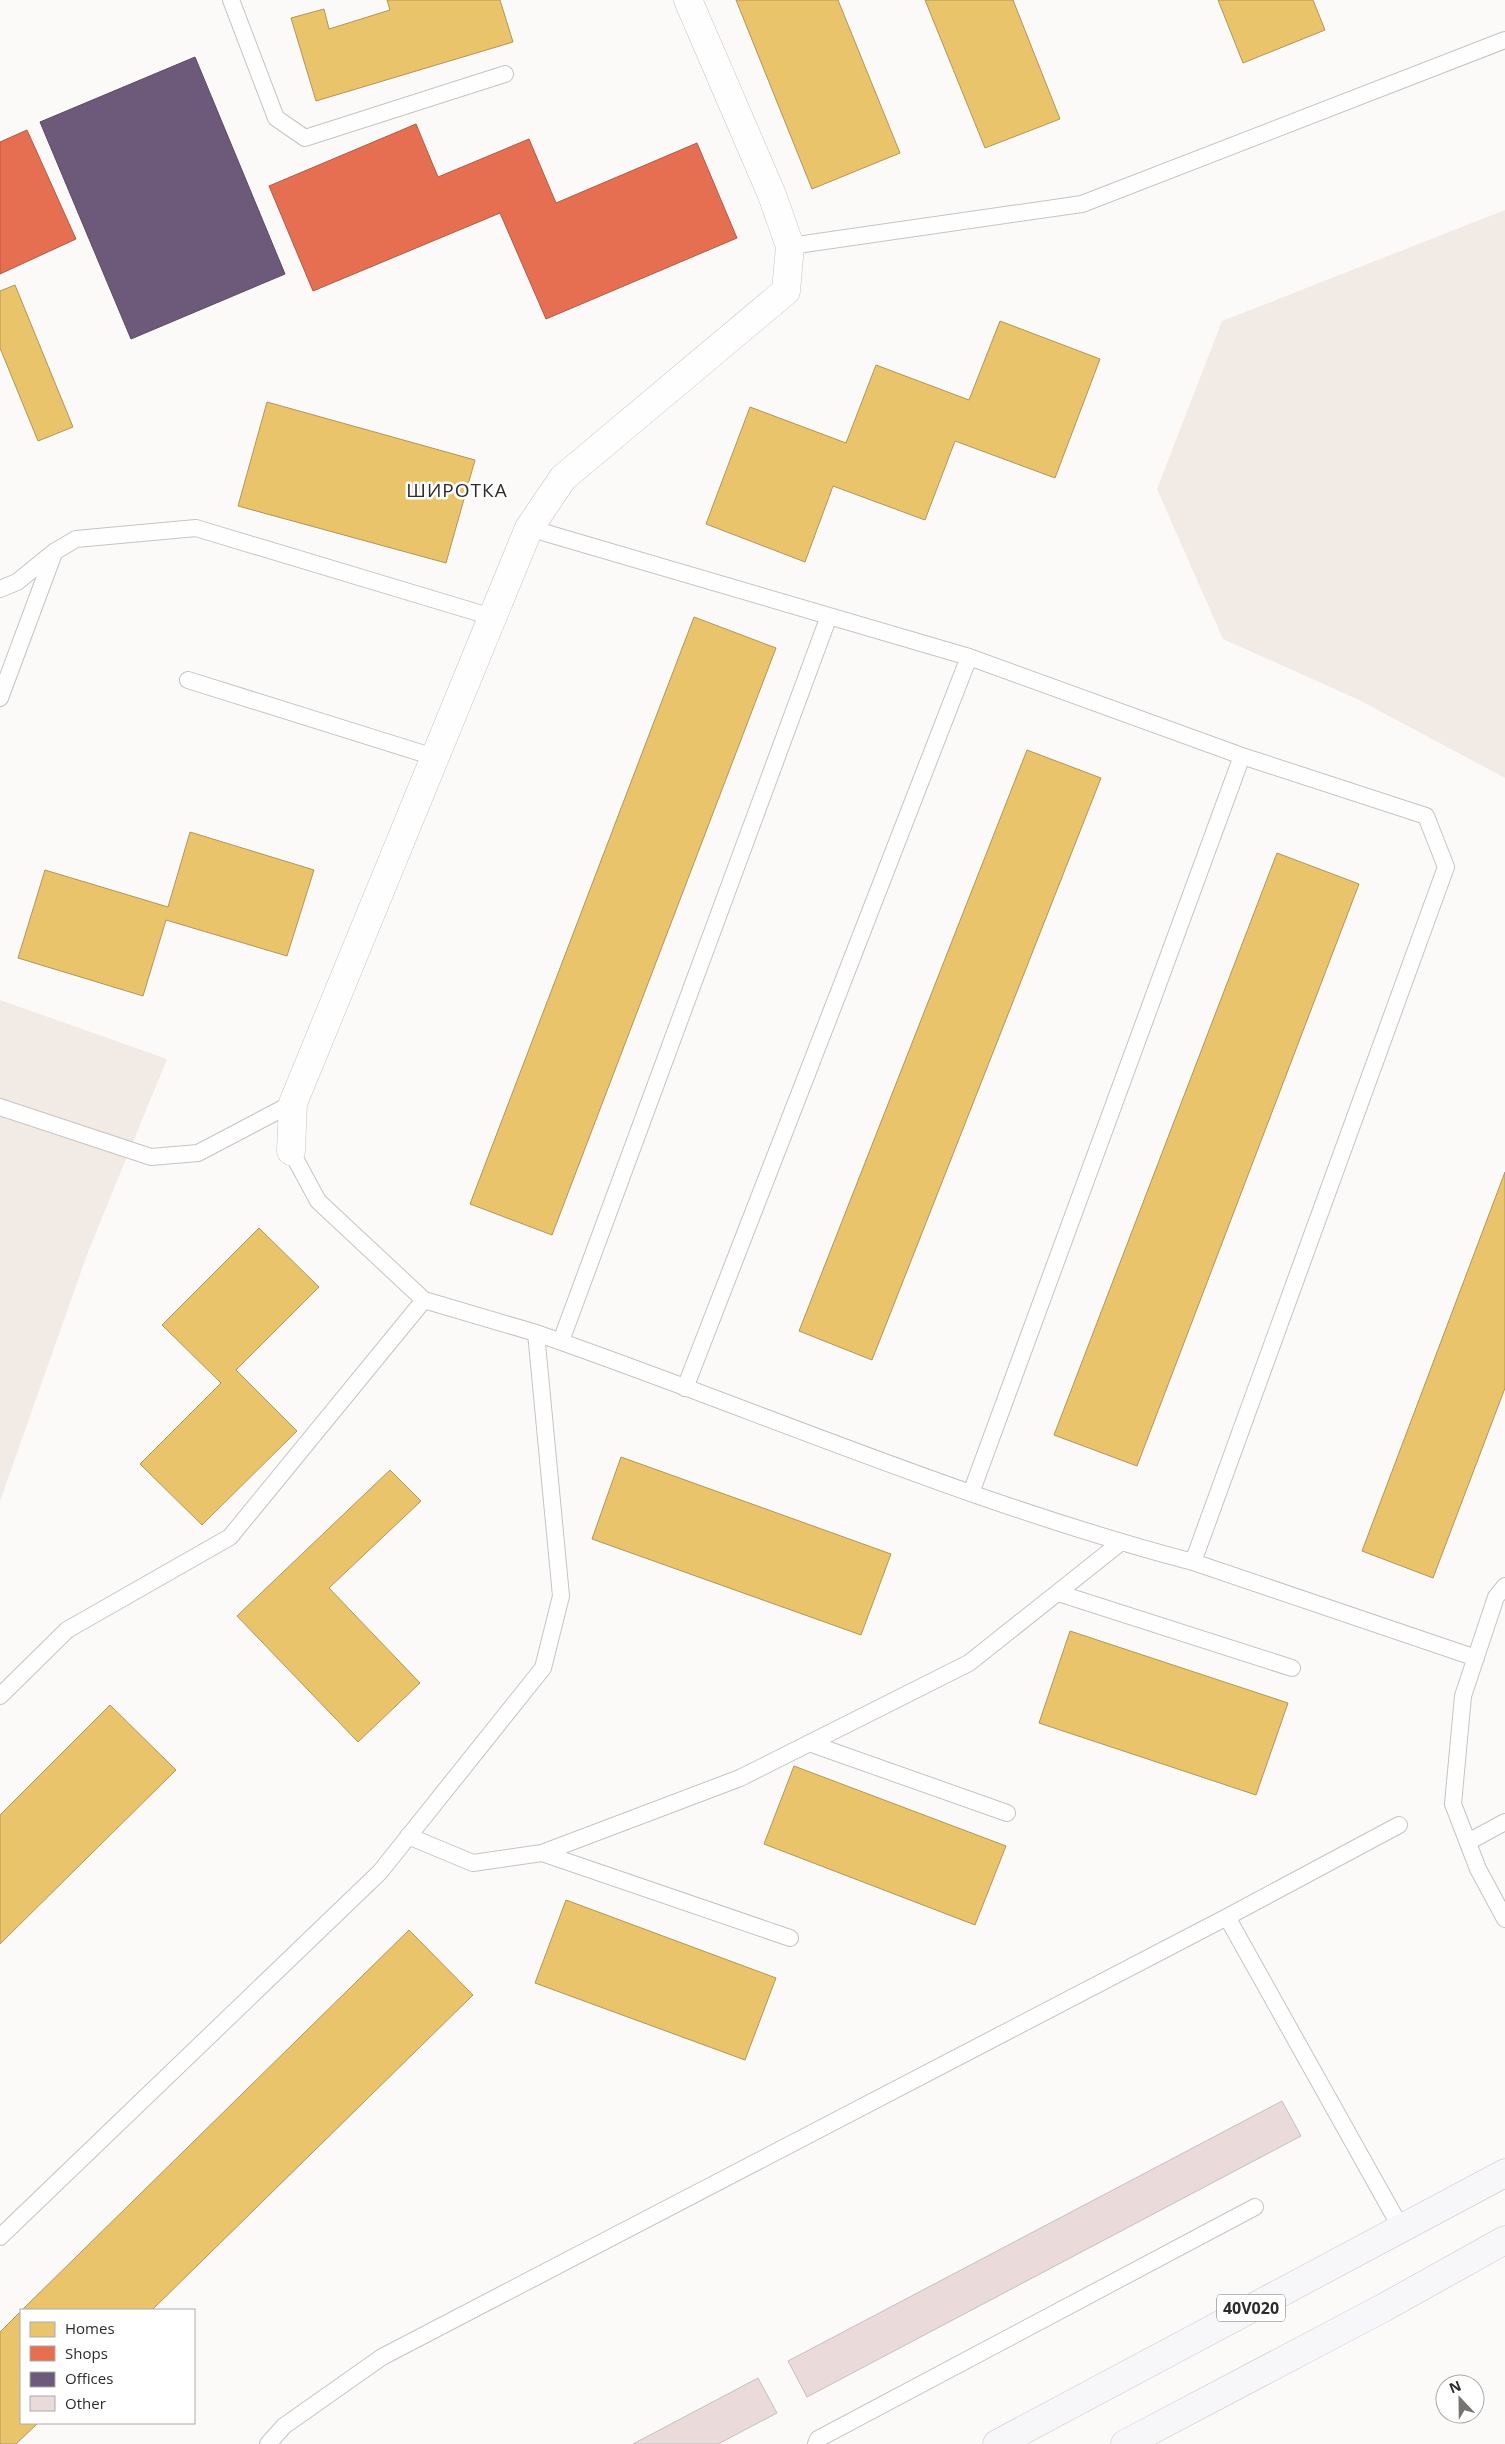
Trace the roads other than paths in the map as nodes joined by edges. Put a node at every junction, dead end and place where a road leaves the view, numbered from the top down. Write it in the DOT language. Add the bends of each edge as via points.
graph roads {
  1 [pos="232,0"];
  2 [pos="688,0"];
  3 [pos="1505,40"];
  4 [pos="505,74"];
  5 [pos="790,246"];
  6 [pos="529,528"];
  7 [pos="54,552"];
  8 [pos="0,589"];
  9 [pos="830,616"];
  10 [pos="492,617"];
  11 [pos="969,657"];
  12 [pos="188,680"];
  13 [pos="0,698"];
  14 [pos="1242,756"];
  15 [pos="434,757"];
  16 [pos="293,1103"];
  17 [pos="0,1108"];
  18 [pos="291,1151"];
  19 [pos="424,1300"];
  20 [pos="536,1333"];
  21 [pos="561,1342"];
  22 [pos="685,1388"];
  23 [pos="971,1493"];
  24 [pos="1120,1543"];
  25 [pos="1193,1562"];
  26 [pos="1505,1586"];
  27 [pos="1058,1592"];
  28 [pos="1476,1658"];
  29 [pos="1292,1668"];
  30 [pos="0,1696"];
  31 [pos="809,1743"];
  32 [pos="1007,1813"];
  33 [pos="1505,1822"];
  34 [pos="1399,1826"];
  35 [pos="408,1836"];
  36 [pos="1468,1842"];
  37 [pos="542,1853"];
  38 [pos="1227,1917"];
  39 [pos="1505,1919"];
  40 [pos="790,1938"];
  41 [pos="1505,2173"];
  42 [pos="1255,2207"];
  43 [pos="1401,2228"];
  44 [pos="0,2237"];
  45 [pos="1505,2240"];
  46 [pos="268,2444"];
  47 [pos="816,2444"];
  48 [pos="997,2444"];
  49 [pos="1124,2444"];
  1 -- 4 [label="lane" via="276,118 305,138"];
  2 -- 5 [label="street" via="772,195"];
  3 -- 5 [label="lane" via="1082,204"];
  5 -- 6 [label="street" via="786,291 563,478"];
  6 -- 9 [label="lane"];
  6 -- 10 [label="street"];
  7 -- 8 [label="lane" via="17,582"];
  7 -- 10 [label="lane" via="76,540 196,528"];
  7 -- 13 [label="lane"];
  9 -- 11 [label="lane"];
  9 -- 21 [label="lane"];
  10 -- 15 [label="street"];
  11 -- 14 [label="lane"];
  11 -- 22 [label="lane"];
  12 -- 15 [label="lane"];
  14 -- 23 [label="lane"];
  14 -- 25 [label="lane" via="1426,816 1446,866"];
  15 -- 16 [label="street"];
  16 -- 17 [label="lane" via="198,1153 151,1157"];
  16 -- 18 [label="street"];
  18 -- 19 [label="lane" via="318,1201"];
  19 -- 20 [label="lane"];
  19 -- 30 [label="lane" via="230,1537 66,1630"];
  20 -- 21 [label="lane"];
  20 -- 35 [label="lane" via="561,1596 543,1668"];
  21 -- 22 [label="lane"];
  22 -- 23 [label="lane"];
  23 -- 24 [label="lane"];
  24 -- 25 [label="lane"];
  24 -- 27 [label="lane"];
  25 -- 28 [label="lane"];
  26 -- 28 [label="lane" via="1496,1597"];
  27 -- 29 [label="lane"];
  27 -- 31 [label="lane" via="970,1663"];
  28 -- 36 [label="lane" via="1463,1696 1453,1804"];
  31 -- 32 [label="lane"];
  31 -- 37 [label="lane" via="740,1778"];
  33 -- 36 [label="lane"];
  34 -- 38 [label="lane"];
  35 -- 37 [label="lane" via="474,1864"];
  35 -- 44 [label="lane" via="380,1872"];
  36 -- 39 [label="lane" via="1478,1869"];
  37 -- 40 [label="lane"];
  38 -- 43 [label="lane"];
  38 -- 46 [label="lane" via="382,2357 284,2426"];
  41 -- 43 [label="main road, 40V020"];
  42 -- 47 [label="lane" via="827,2434"];
  43 -- 48 [label="main road, 40V020"];
  45 -- 49 [label="main road"];
}
